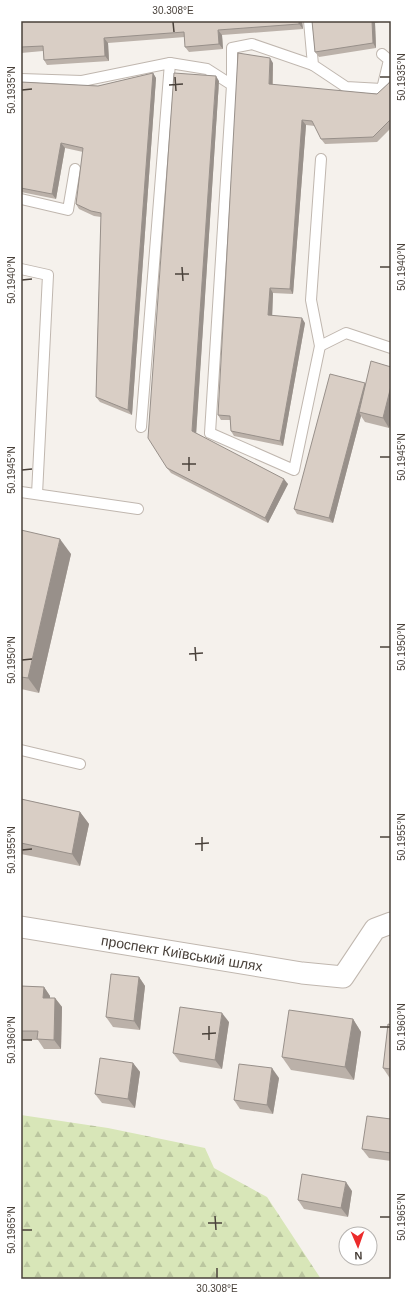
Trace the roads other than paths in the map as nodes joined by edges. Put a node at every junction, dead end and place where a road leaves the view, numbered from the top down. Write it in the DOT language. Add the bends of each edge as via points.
graph roads {
  1 [pos="309,21"];
  2 [pos="382,54"];
  3 [pos="170,63"];
  4 [pos="313,65"];
  5 [pos="21,79"];
  6 [pos="232,85"];
  7 [pos="321,159"];
  8 [pos="75,169"];
  9 [pos="21,199"];
  10 [pos="21,268"];
  11 [pos="320,346"];
  12 [pos="391,348"];
  13 [pos="141,427"];
  14 [pos="21,492"];
  15 [pos="37,494"];
  16 [pos="138,509"];
  17 [pos="21,750"];
  18 [pos="80,764"];
  19 [pos="391,923"];
  20 [pos="21,927"];
  1 -- 4 [label="lane"];
  2 -- 4 [label="lane" via="389,60 382,89 346,87"];
  3 -- 5 [label="lane" via="82,81"];
  3 -- 6 [label="lane" via="207,69"];
  3 -- 13 [label="lane"];
  4 -- 6 [label="lane" via="252,44 232,48"];
  6 -- 11 [label="lane" via="210,433 294,470"];
  7 -- 11 [label="lane" via="311,300"];
  8 -- 9 [label="lane" via="68,210"];
  10 -- 15 [label="lane" via="48,275"];
  11 -- 12 [label="lane" via="346,333"];
  14 -- 15 [label="lane"];
  15 -- 16 [label="lane"];
  17 -- 18 [label="lane"];
  19 -- 20 [label="street, проспект Київський шлях" via="376,929 343,977 302,974"];
}
